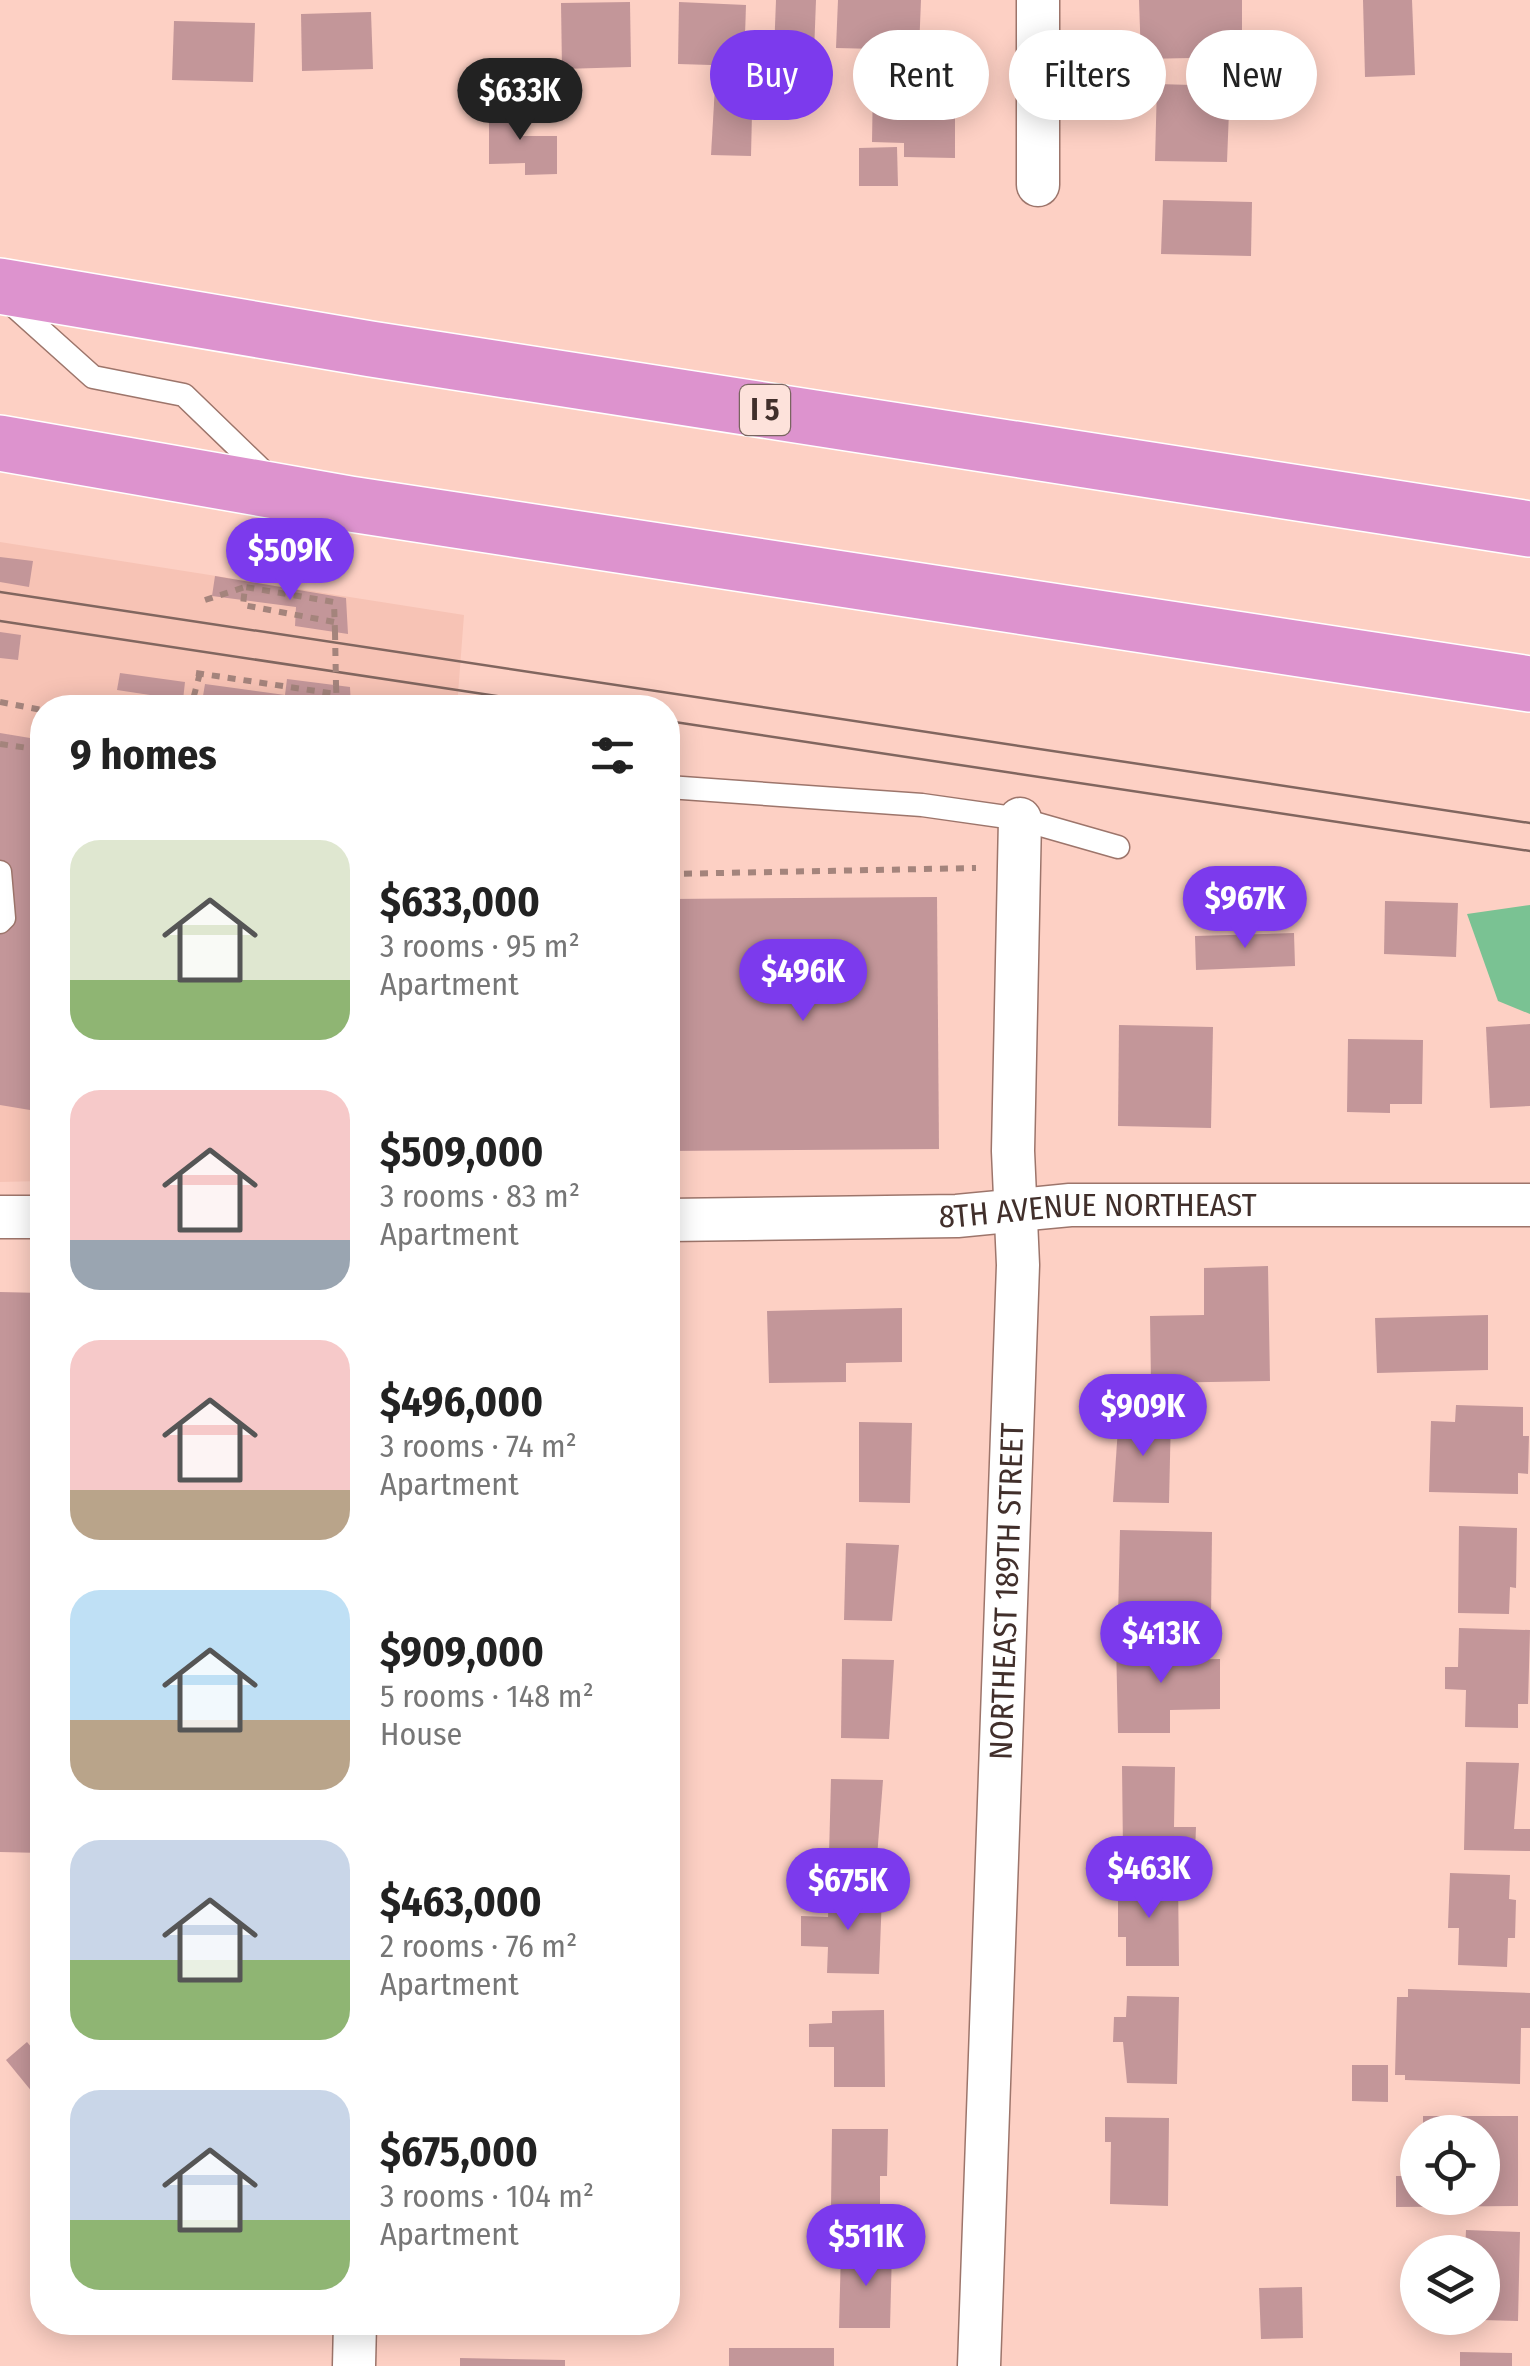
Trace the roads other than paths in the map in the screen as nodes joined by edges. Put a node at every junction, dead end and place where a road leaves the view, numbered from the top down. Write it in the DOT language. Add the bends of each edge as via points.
graph roads {
  1 [pos="1038,0"];
  2 [pos="1038,185"];
  3 [pos="0,290"];
  4 [pos="0,443"];
  5 [pos="286,493"];
  6 [pos="1530,529"];
  7 [pos="1530,684"];
  8 [pos="680,787"];
  9 [pos="1020,818"];
  10 [pos="1118,847"];
  11 [pos="0,872"];
  12 [pos="0,922"];
  13 [pos="1530,1205"];
  14 [pos="1015,1210"];
  15 [pos="30,1217"];
  16 [pos="0,1218"];
  17 [pos="680,1220"];
  18 [pos="355,2335"];
  19 [pos="354,2366"];
  20 [pos="979,2366"];
  1 -- 2 [label="street"];
  3 -- 5 [label="lane" via="93,377 184,394"];
  3 -- 6 [label="highway, I 5"];
  4 -- 5 [label="highway"];
  5 -- 7 [label="highway"];
  8 -- 9 [label="lane"];
  9 -- 10 [label="lane"];
  9 -- 14 [label="street, NORTHEAST 189TH STREET"];
  11 -- 12 [label="lane"];
  13 -- 14 [label="street, 8TH AVENUE NORTHEAST"];
  14 -- 17 [label="street, 8TH AVENUE NORTHEAST"];
  14 -- 20 [label="street, NORTHEAST 189TH STREET"];
  15 -- 16 [label="street"];
  18 -- 19 [label="street"];
}
